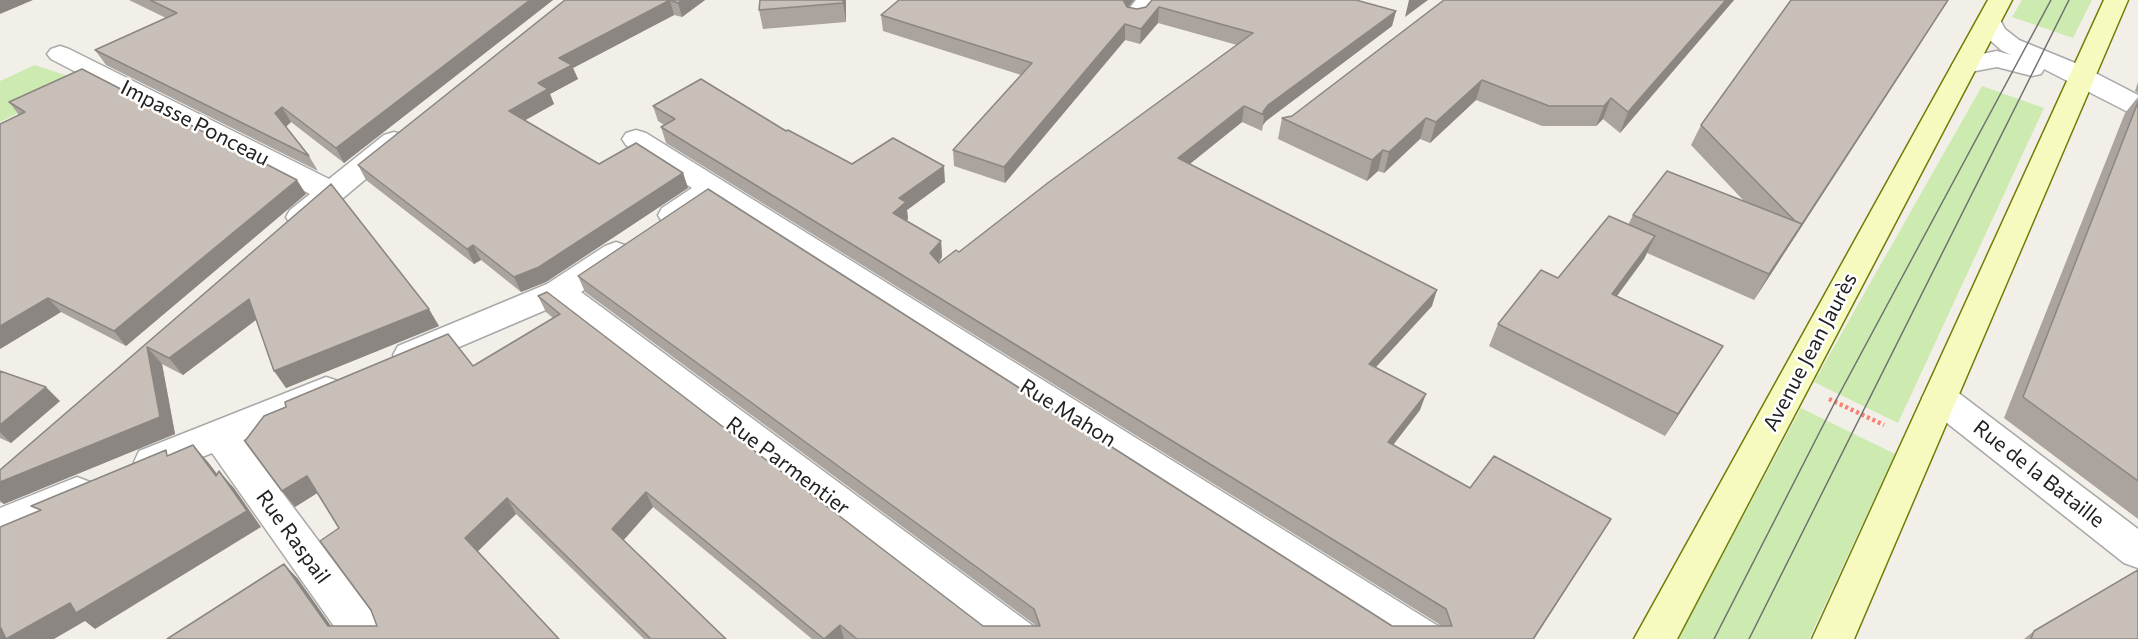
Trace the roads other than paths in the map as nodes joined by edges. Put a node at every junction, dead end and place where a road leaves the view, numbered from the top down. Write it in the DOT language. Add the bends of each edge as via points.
graph roads {
  1 [pos="2116,0"];
  2 [pos="1995,11"];
  3 [pos="60,54"];
  4 [pos="1965,65"];
  5 [pos="2083,77"];
  6 [pos="2138,106"];
  7 [pos="2068,108"];
  8 [pos="414,125"];
  9 [pos="636,139"];
  10 [pos="713,188"];
  11 [pos="330,192"];
  12 [pos="276,238"];
  13 [pos="558,292"];
  14 [pos="383,366"];
  15 [pos="350,380"];
  16 [pos="1940,398"];
  17 [pos="219,435"];
  18 [pos="0,525"];
  19 [pos="2138,551"];
  20 [pos="367,639"];
  21 [pos="1018,639"];
  22 [pos="1423,639"];
  23 [pos="1655,639"];
  24 [pos="1833,639"];
  1 -- 5 [label="main road"];
  2 -- 4 [label="main road, Avenue Jean Jaurès"];
  2 -- 5 [label="street" via="1995,33 2005,42"];
  3 -- 11 [label="street, Impasse Ponceau"];
  4 -- 7 [label="street" via="1989,58 2043,72 2066,92"];
  4 -- 23 [label="main road, Avenue Jean Jaurès"];
  5 -- 6 [label="street"];
  5 -- 7 [label="main road"];
  7 -- 16 [label="main road"];
  8 -- 11 [label="street"];
  9 -- 10 [label="street, Rue Mahon"];
  10 -- 13 [label="street"];
  10 -- 22 [label="street, Rue Mahon"];
  11 -- 12 [label="street"];
  13 -- 14 [label="street"];
  13 -- 21 [label="street, Rue Parmentier"];
  15 -- 17 [label="street"];
  16 -- 19 [label="street, Rue de la Bataille"];
  16 -- 24 [label="main road"];
  17 -- 18 [label="street"];
  17 -- 20 [label="street, Rue Raspail"];
}
